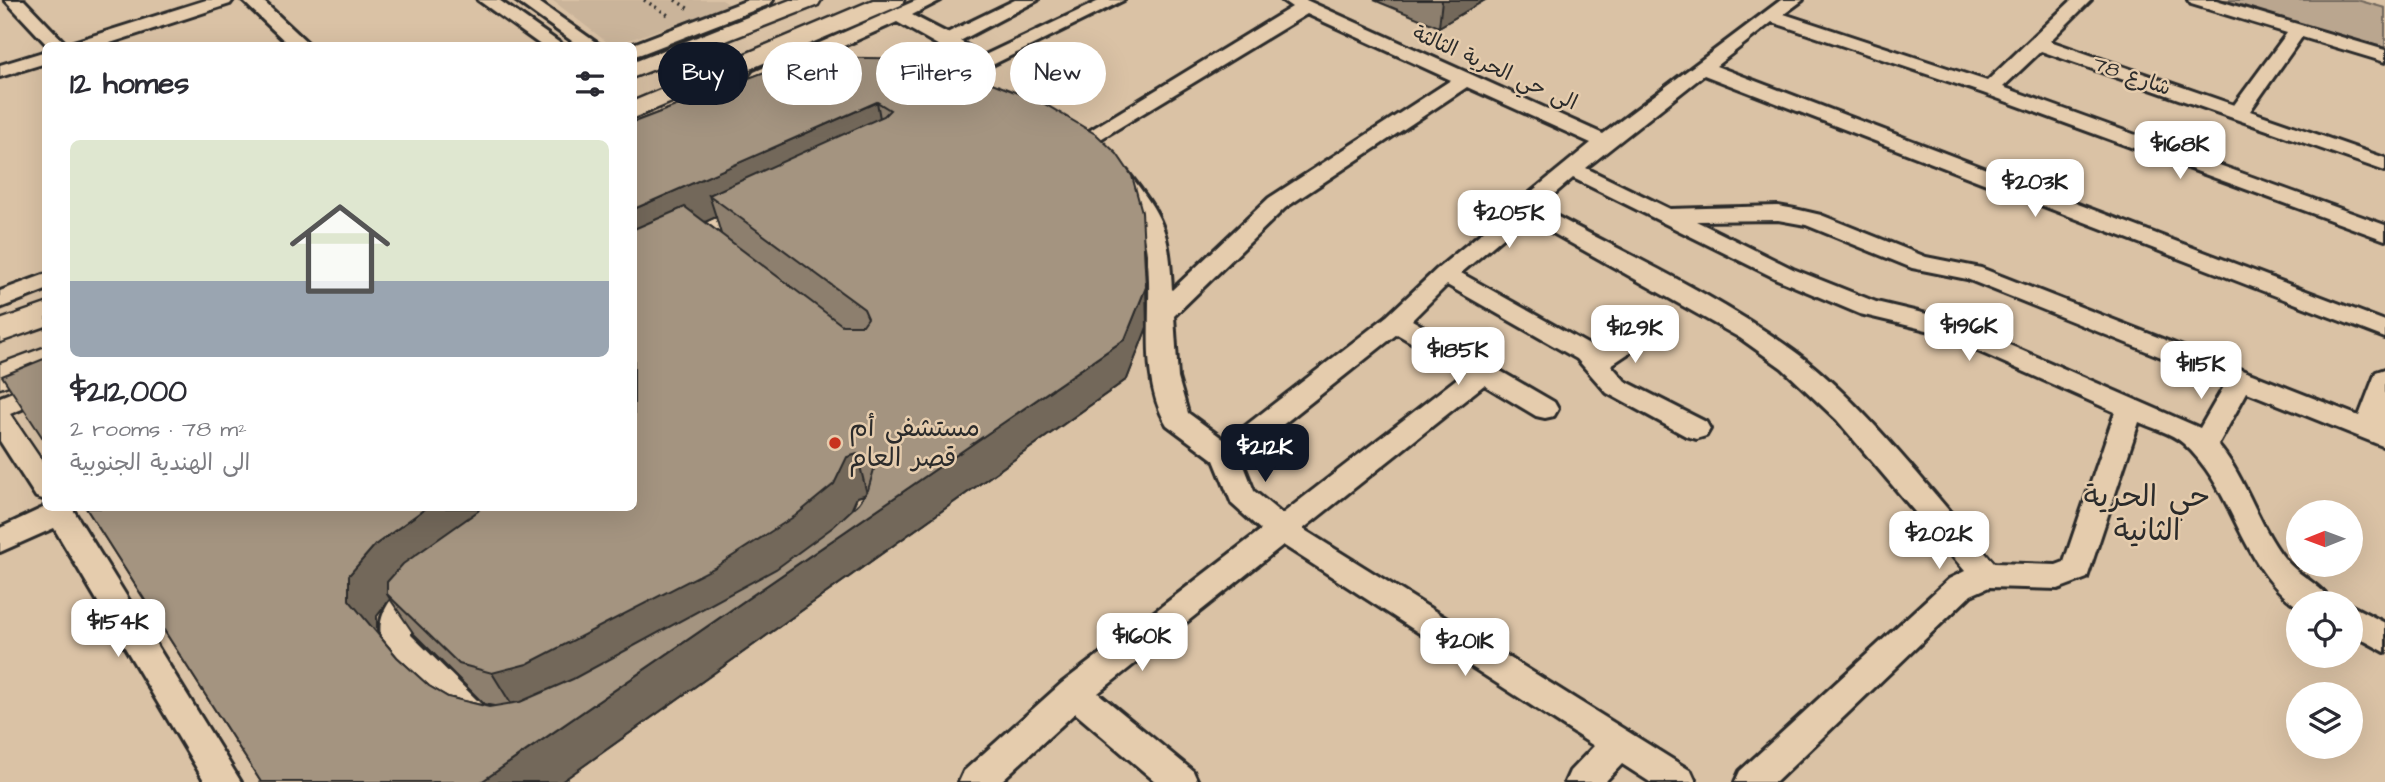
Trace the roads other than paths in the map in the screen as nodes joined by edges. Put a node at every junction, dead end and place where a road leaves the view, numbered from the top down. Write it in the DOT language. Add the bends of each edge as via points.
graph roads {
  1 [pos="14,0"];
  2 [pos="224,0"];
  3 [pos="251,0"];
  4 [pos="487,0"];
  5 [pos="524,0"];
  6 [pos="764,0"];
  7 [pos="810,0"];
  8 [pos="932,0"];
  9 [pos="1030,0"];
  10 [pos="1115,0"];
  11 [pos="1794,0"];
  12 [pos="2082,0"];
  13 [pos="2197,0"];
  14 [pos="1298,4"];
  15 [pos="895,7"];
  16 [pos="1769,15"];
  17 [pos="2298,30"];
  18 [pos="941,36"];
  19 [pos="54,42"];
  20 [pos="93,42"];
  21 [pos="298,42"];
  22 [pos="549,42"];
  23 [pos="586,42"];
  24 [pos="2037,43"];
  25 [pos="637,49"];
  26 [pos="2385,56"];
  27 [pos="42,58"];
  28 [pos="1701,68"];
  29 [pos="637,69"];
  30 [pos="0,71"];
  31 [pos="748,79"];
  32 [pos="1464,80"];
  33 [pos="1990,89"];
  34 [pos="637,109"];
  35 [pos="2238,114"];
  36 [pos="1053,136"];
  37 [pos="1605,142"];
  38 [pos="1077,145"];
  39 [pos="2385,165"];
  40 [pos="1571,169"];
  41 [pos="774,199"];
  42 [pos="1525,208"];
  43 [pos="1664,215"];
  44 [pos="701,233"];
  45 [pos="2385,233"];
  46 [pos="722,250"];
  47 [pos="637,263"];
  48 [pos="1445,274"];
  49 [pos="42,283"];
  50 [pos="0,300"];
  51 [pos="1162,314"];
  52 [pos="42,316"];
  53 [pos="1396,322"];
  54 [pos="1647,329"];
  55 [pos="2385,330"];
  56 [pos="0,332"];
  57 [pos="42,360"];
  58 [pos="1597,363"];
  59 [pos="1480,374"];
  60 [pos="0,377"];
  61 [pos="2385,378"];
  62 [pos="2241,379"];
  63 [pos="42,390"];
  64 [pos="0,408"];
  65 [pos="2130,408"];
  66 [pos="1545,409"];
  67 [pos="0,420"];
  68 [pos="1696,429"];
  69 [pos="2376,434"];
  70 [pos="2204,445"];
  71 [pos="1226,455"];
  72 [pos="42,485"];
  73 [pos="43,511"];
  74 [pos="59,511"];
  75 [pos="1280,529"];
  76 [pos="0,541"];
  77 [pos="447,571"];
  78 [pos="1986,575"];
  79 [pos="2295,591"];
  80 [pos="2363,625"];
  81 [pos="2385,639"];
  82 [pos="1074,693"];
  83 [pos="516,730"];
  84 [pos="1619,744"];
  85 [pos="224,782"];
  86 [pos="976,782"];
  87 [pos="1181,782"];
  88 [pos="1582,782"];
  89 [pos="1679,782"];
  90 [pos="1752,782"];
  1 -- 19 [label="street"];
  2 -- 20 [label="street"];
  3 -- 21 [label="street"];
  4 -- 22 [label="street"];
  5 -- 23 [label="street"];
  6 -- 25 [label="street"];
  7 -- 29 [label="main road"];
  8 -- 15 [label="street"];
  9 -- 18 [label="street"];
  10 -- 18 [label="street" via="982,64"];
  11 -- 16 [label="street"];
  12 -- 24 [label="street"];
  13 -- 17 [label="street"];
  14 -- 32 [label="street, الى حي الحرية الثالثة"];
  14 -- 38 [label="street"];
  15 -- 18 [label="street"];
  15 -- 31 [label="street"];
  15 -- 34 [label="main road"];
  16 -- 28 [label="street"];
  16 -- 33 [label="street"];
  17 -- 26 [label="street"];
  17 -- 35 [label="street"];
  24 -- 33 [label="street"];
  24 -- 35 [label="street, شارع 78"];
  27 -- 30 [label="street"];
  28 -- 37 [label="street"];
  28 -- 55 [label="street"];
  32 -- 37 [label="street, الى حي الحرية الثالثة"];
  32 -- 51 [label="street" via="1278,202"];
  33 -- 45 [label="street"];
  35 -- 39 [label="street, شارع 78"];
  36 -- 38 [label="street"];
  37 -- 40 [label="street"];
  38 -- 51 [label="street" via="1116,172 1147,212 1158,247"];
  40 -- 42 [label="street"];
  40 -- 43 [label="street"];
  41 -- 44 [label="street"];
  42 -- 48 [label="street"];
  42 -- 78 [label="street" via="1749,332 1791,362 1846,412"];
  43 -- 62 [label="street" via="1778,214 1813,220 1920,263 1973,273"];
  43 -- 65 [label="street" via="1785,274 1869,308 1943,326"];
  44 -- 46 [label="street"];
  44 -- 47 [label="street"];
  48 -- 53 [label="street"];
  48 -- 58 [label="street"];
  49 -- 50 [label="street"];
  51 -- 71 [label="street" via="1165,378 1176,418"];
  52 -- 56 [label="main road"];
  53 -- 59 [label="street"];
  53 -- 71 [label="street"];
  54 -- 58 [label="street"];
  57 -- 60 [label="main road"];
  58 -- 68 [label="street" via="1616,387"];
  59 -- 66 [label="street"];
  59 -- 75 [label="street"];
  61 -- 69 [label="street"];
  62 -- 69 [label="street"];
  62 -- 70 [label="street"];
  63 -- 64 [label="street"];
  65 -- 70 [label="street" via="2190,434"];
  65 -- 78 [label="street" via="2076,570 2059,577"];
  67 -- 72 [label="street"];
  70 -- 79 [label="street" via="2220,464 2263,556"];
  71 -- 75 [label="street" via="1242,497"];
  73 -- 76 [label="street"];
  74 -- 85 [label="street"];
  75 -- 82 [label="street"];
  75 -- 84 [label="street"];
  77 -- 83 [label="street" via="395,617 396,640 471,716"];
  78 -- 90 [label="street" via="1960,587"];
  80 -- 81 [label="street"];
  82 -- 86 [label="street"];
  82 -- 87 [label="street"];
  84 -- 88 [label="street"];
  84 -- 89 [label="street"];
}
